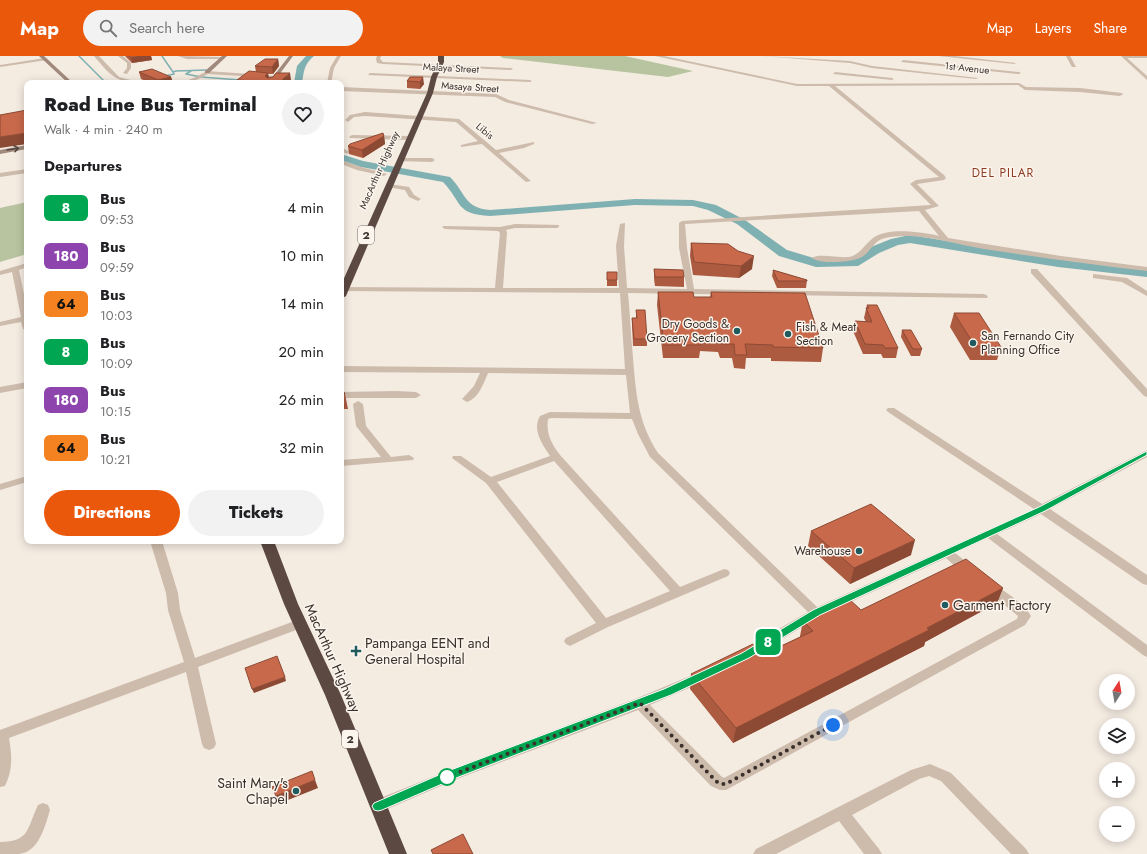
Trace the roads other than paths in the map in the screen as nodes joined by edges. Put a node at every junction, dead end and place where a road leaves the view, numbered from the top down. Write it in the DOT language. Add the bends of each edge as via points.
graph roads {
  1 [pos="96,56"];
  2 [pos="120,56"];
  3 [pos="180,56"];
  4 [pos="194,56"];
  5 [pos="291,56"];
  6 [pos="339,56"];
  7 [pos="379,56"];
  8 [pos="441,56"];
  9 [pos="657,56"];
  10 [pos="763,56"];
  11 [pos="941,56"];
  12 [pos="1010,56"];
  13 [pos="1068,56"];
  14 [pos="1123,56"];
  15 [pos="223,57"];
  16 [pos="1147,57"];
  17 [pos="43,58"];
  18 [pos="903,61"];
  19 [pos="1014,63"];
  20 [pos="440,65"];
  21 [pos="0,66"];
  22 [pos="1074,66"];
  23 [pos="511,69"];
  24 [pos="207,72"];
  25 [pos="125,73"];
  26 [pos="835,73"];
  27 [pos="1019,73"];
  28 [pos="114,74"];
  29 [pos="370,74"];
  30 [pos="276,77"];
  31 [pos="434,77"];
  32 [pos="1147,79"];
  33 [pos="68,80"];
  34 [pos="131,80"];
  35 [pos="136,80"];
  36 [pos="192,80"];
  37 [pos="273,80"];
  38 [pos="330,80"];
  39 [pos="530,81"];
  40 [pos="917,84"];
  41 [pos="1001,84"];
  42 [pos="1019,84"];
  43 [pos="830,85"];
  44 [pos="344,89"];
  45 [pos="430,93"];
  46 [pos="1120,94"];
  47 [pos="420,117"];
  48 [pos="348,120"];
  49 [pos="594,122"];
  50 [pos="352,136"];
  51 [pos="410,138"];
  52 [pos="484,142"];
  53 [pos="532,143"];
  54 [pos="463,146"];
  55 [pos="24,148"];
  56 [pos="0,152"];
  57 [pos="496,152"];
  58 [pos="432,160"];
  59 [pos="344,163"];
  60 [pos="399,163"];
  61 [pos="24,171"];
  62 [pos="384,174"];
  63 [pos="0,175"];
  64 [pos="528,181"];
  65 [pos="389,186"];
  66 [pos="418,199"];
  67 [pos="921,209"];
  68 [pos="624,224"];
  69 [pos="557,226"];
  70 [pos="445,227"];
  71 [pos="500,229"];
  72 [pos="945,238"];
  73 [pos="816,258"];
  74 [pos="24,266"];
  75 [pos="15,269"];
  76 [pos="1147,269"];
  77 [pos="1034,271"];
  78 [pos="0,273"];
  79 [pos="1096,276"];
  80 [pos="344,286"];
  81 [pos="499,290"];
  82 [pos="344,291"];
  83 [pos="624,291"];
  84 [pos="692,291"];
  85 [pos="1147,294"];
  86 [pos="984,296"];
  87 [pos="24,309"];
  88 [pos="24,318"];
  89 [pos="0,324"];
  90 [pos="344,369"];
  91 [pos="485,371"];
  92 [pos="630,372"];
  93 [pos="24,386"];
  94 [pos="0,390"];
  95 [pos="1147,394"];
  96 [pos="344,395"];
  97 [pos="416,395"];
  98 [pos="467,399"];
  99 [pos="358,404"];
  100 [pos="890,410"];
  101 [pos="634,416"];
  102 [pos="1147,453"];
  103 [pos="556,457"];
  104 [pos="409,458"];
  105 [pos="457,458"];
  106 [pos="388,460"];
  107 [pos="344,463"];
  108 [pos="24,480"];
  109 [pos="490,481"];
  110 [pos="0,487"];
  111 [pos="1042,509"];
  112 [pos="988,533"];
  113 [pos="157,544"];
  114 [pos="268,544"];
  115 [pos="946,552"];
  116 [pos="724,574"];
  117 [pos="1147,581"];
  118 [pos="678,593"];
  119 [pos="816,613"];
  120 [pos="300,624"];
  121 [pos="604,624"];
  122 [pos="570,641"];
  123 [pos="1147,652"];
  124 [pos="731,662"];
  125 [pos="191,664"];
  126 [pos="710,672"];
  127 [pos="640,703"];
  128 [pos="1,735"];
  129 [pos="209,744"];
  130 [pos="0,781"];
  131 [pos="378,806"];
  132 [pos="43,810"];
  133 [pos="841,813"];
  134 [pos="0,849"];
  135 [pos="398,854"];
  136 [pos="761,854"];
  137 [pos="874,854"];
  138 [pos="1021,854"];
  1 -- 28 [label="street"];
  2 -- 25 [label="street" via="129,63"];
  3 -- 4 [label="street"];
  4 -- 15 [label="street"];
  5 -- 30 [label="main road"];
  6 -- 38 [label="street" via="332,68"];
  7 -- 20 [label="street" via="379,62 412,61"];
  8 -- 20 [label="highway, MacArthur Highway / 2"];
  9 -- 43 [label="street" via="790,84"];
  10 -- 41 [label="street, 1st Avenue" via="855,63 989,80"];
  11 -- 19 [label="street"];
  12 -- 19 [label="street"];
  13 -- 22 [label="street"];
  14 -- 16 [label="street"];
  14 -- 32 [label="street"];
  15 -- 24 [label="main road"];
  17 -- 21 [label="street"];
  17 -- 33 [label="main road"];
  18 -- 27 [label="street"];
  19 -- 27 [label="street"];
  20 -- 23 [label="street"];
  20 -- 31 [label="highway, MacArthur Highway / 2"];
  24 -- 30 [label="street"];
  24 -- 36 [label="street"];
  25 -- 28 [label="street"];
  25 -- 35 [label="street"];
  26 -- 40 [label="street" via="903,80"];
  27 -- 42 [label="street" via="1023,81"];
  28 -- 34 [label="street" via="118,78"];
  29 -- 31 [label="street, Malaya Street"];
  30 -- 37 [label="main road"];
  31 -- 39 [label="street, Malaya Street"];
  31 -- 45 [label="highway, MacArthur Highway / 2"];
  40 -- 41 [label="street"];
  40 -- 43 [label="street"];
  41 -- 42 [label="street"];
  42 -- 46 [label="street" via="1025,88"];
  43 -- 67 [label="street" via="943,178 914,183 936,206"];
  44 -- 45 [label="street, Masaya Street"];
  45 -- 47 [label="highway, MacArthur Highway / 2"];
  45 -- 49 [label="street, Masaya Street" via="496,96"];
  47 -- 48 [label="street, Libis" via="365,114 352,116"];
  47 -- 51 [label="highway, MacArthur Highway / 2"];
  47 -- 52 [label="street, Libis" via="457,120"];
  50 -- 51 [label="street"];
  51 -- 60 [label="highway, MacArthur Highway / 2"];
  52 -- 54 [label="street"];
  52 -- 57 [label="street, Libis"];
  53 -- 57 [label="street" via="522,148"];
  56 -- 55 [label="main road, one-way"];
  57 -- 64 [label="street, Libis"];
  58 -- 60 [label="street"];
  59 -- 62 [label="street"];
  60 -- 65 [label="highway, MacArthur Highway / 2"];
  61 -- 63 [label="street"];
  65 -- 66 [label="street" via="407,188 411,196"];
  65 -- 80 [label="highway, MacArthur Highway / 2"];
  67 -- 72 [label="street"];
  67 -- 84 [label="street" via="682,223 683,248"];
  68 -- 83 [label="street" via="620,246"];
  69 -- 71 [label="street" via="516,226"];
  70 -- 71 [label="street"];
  71 -- 81 [label="street" via="504,232"];
  72 -- 73 [label="street" via="931,235 890,235 875,240 858,256"];
  72 -- 76 [label="street" via="970,245"];
  74 -- 75 [label="street"];
  75 -- 78 [label="street"];
  75 -- 87 [label="street"];
  77 -- 95 [label="street"];
  79 -- 85 [label="street" via="1124,280"];
  81 -- 82 [label="street"];
  81 -- 83 [label="street"];
  83 -- 84 [label="street"];
  83 -- 92 [label="street"];
  84 -- 86 [label="street"];
  88 -- 89 [label="street"];
  90 -- 91 [label="street"];
  91 -- 92 [label="street"];
  91 -- 98 [label="street" via="478,386"];
  92 -- 101 [label="street"];
  93 -- 94 [label="street"];
  96 -- 97 [label="street"];
  99 -- 106 [label="street" via="361,426"];
  100 -- 111 [label="street"];
  101 -- 103 [label="street" via="545,416 542,426 543,438"];
  101 -- 119 [label="street" via="654,455"];
  102 -- 111 [label="street"];
  103 -- 109 [label="street"];
  103 -- 118 [label="street"];
  104 -- 106 [label="street"];
  105 -- 109 [label="street"];
  106 -- 107 [label="street"];
  108 -- 110 [label="street"];
  109 -- 121 [label="street"];
  111 -- 112 [label="street"];
  111 -- 117 [label="street"];
  112 -- 115 [label="street"];
  112 -- 123 [label="street"];
  113 -- 125 [label="street"];
  114 -- 120 [label="highway, MacArthur Highway / 2"];
  115 -- 119 [label="street"];
  115 -- 127 [label="street" via="1026,616 1020,622 726,784 716,781"];
  116 -- 118 [label="street"];
  118 -- 121 [label="street"];
  119 -- 124 [label="street"];
  120 -- 125 [label="street"];
  120 -- 131 [label="highway, MacArthur Highway / 2" via="333,695"];
  121 -- 122 [label="street"];
  125 -- 128 [label="street"];
  125 -- 129 [label="street"];
  126 -- 127 [label="street"];
  127 -- 131 [label="street"];
  128 -- 130 [label="street" via="5,768"];
  131 -- 135 [label="highway, MacArthur Highway / 2"];
  132 -- 134 [label="street" via="28,843 17,848"];
  133 -- 136 [label="street"];
  133 -- 137 [label="street"];
  133 -- 138 [label="street" via="916,774 930,770 946,777"];
}
